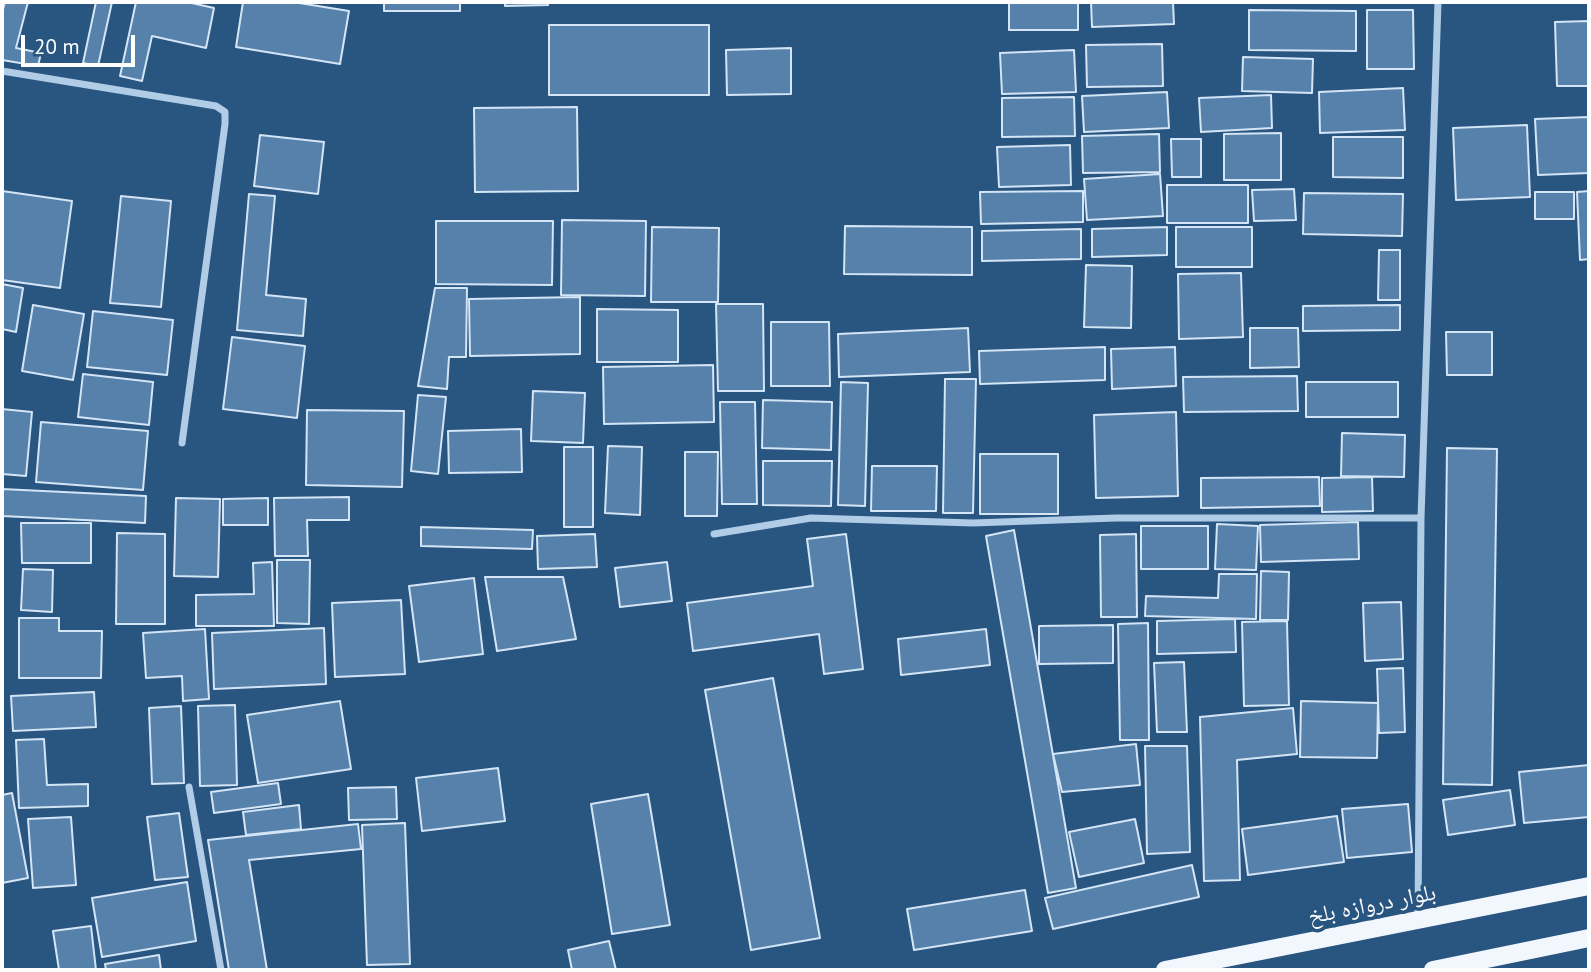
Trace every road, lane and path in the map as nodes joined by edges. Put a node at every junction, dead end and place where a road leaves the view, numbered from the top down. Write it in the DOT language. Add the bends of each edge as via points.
graph roads {
  1 [pos="1437,2"];
  2 [pos="2,71"];
  3 [pos="182,443"];
  4 [pos="1421,518"];
  5 [pos="714,534"];
  6 [pos="189,787"];
  7 [pos="1589,886"];
  8 [pos="1418,921"];
  9 [pos="1589,938"];
  10 [pos="221,970"];
  11 [pos="1165,970"];
  12 [pos="1433,970"];
  1 -- 4 [label="street"];
  2 -- 3 [label="street" via="216,106 225,113"];
  4 -- 5 [label="street" via="973,523 811,518"];
  4 -- 8 [label="street"];
  6 -- 10 [label="street"];
  7 -- 8 [label="main road, بلوار دروازه بلخ"];
  8 -- 11 [label="main road, بلوار دروازه بلخ"];
  9 -- 12 [label="main road"];
}
